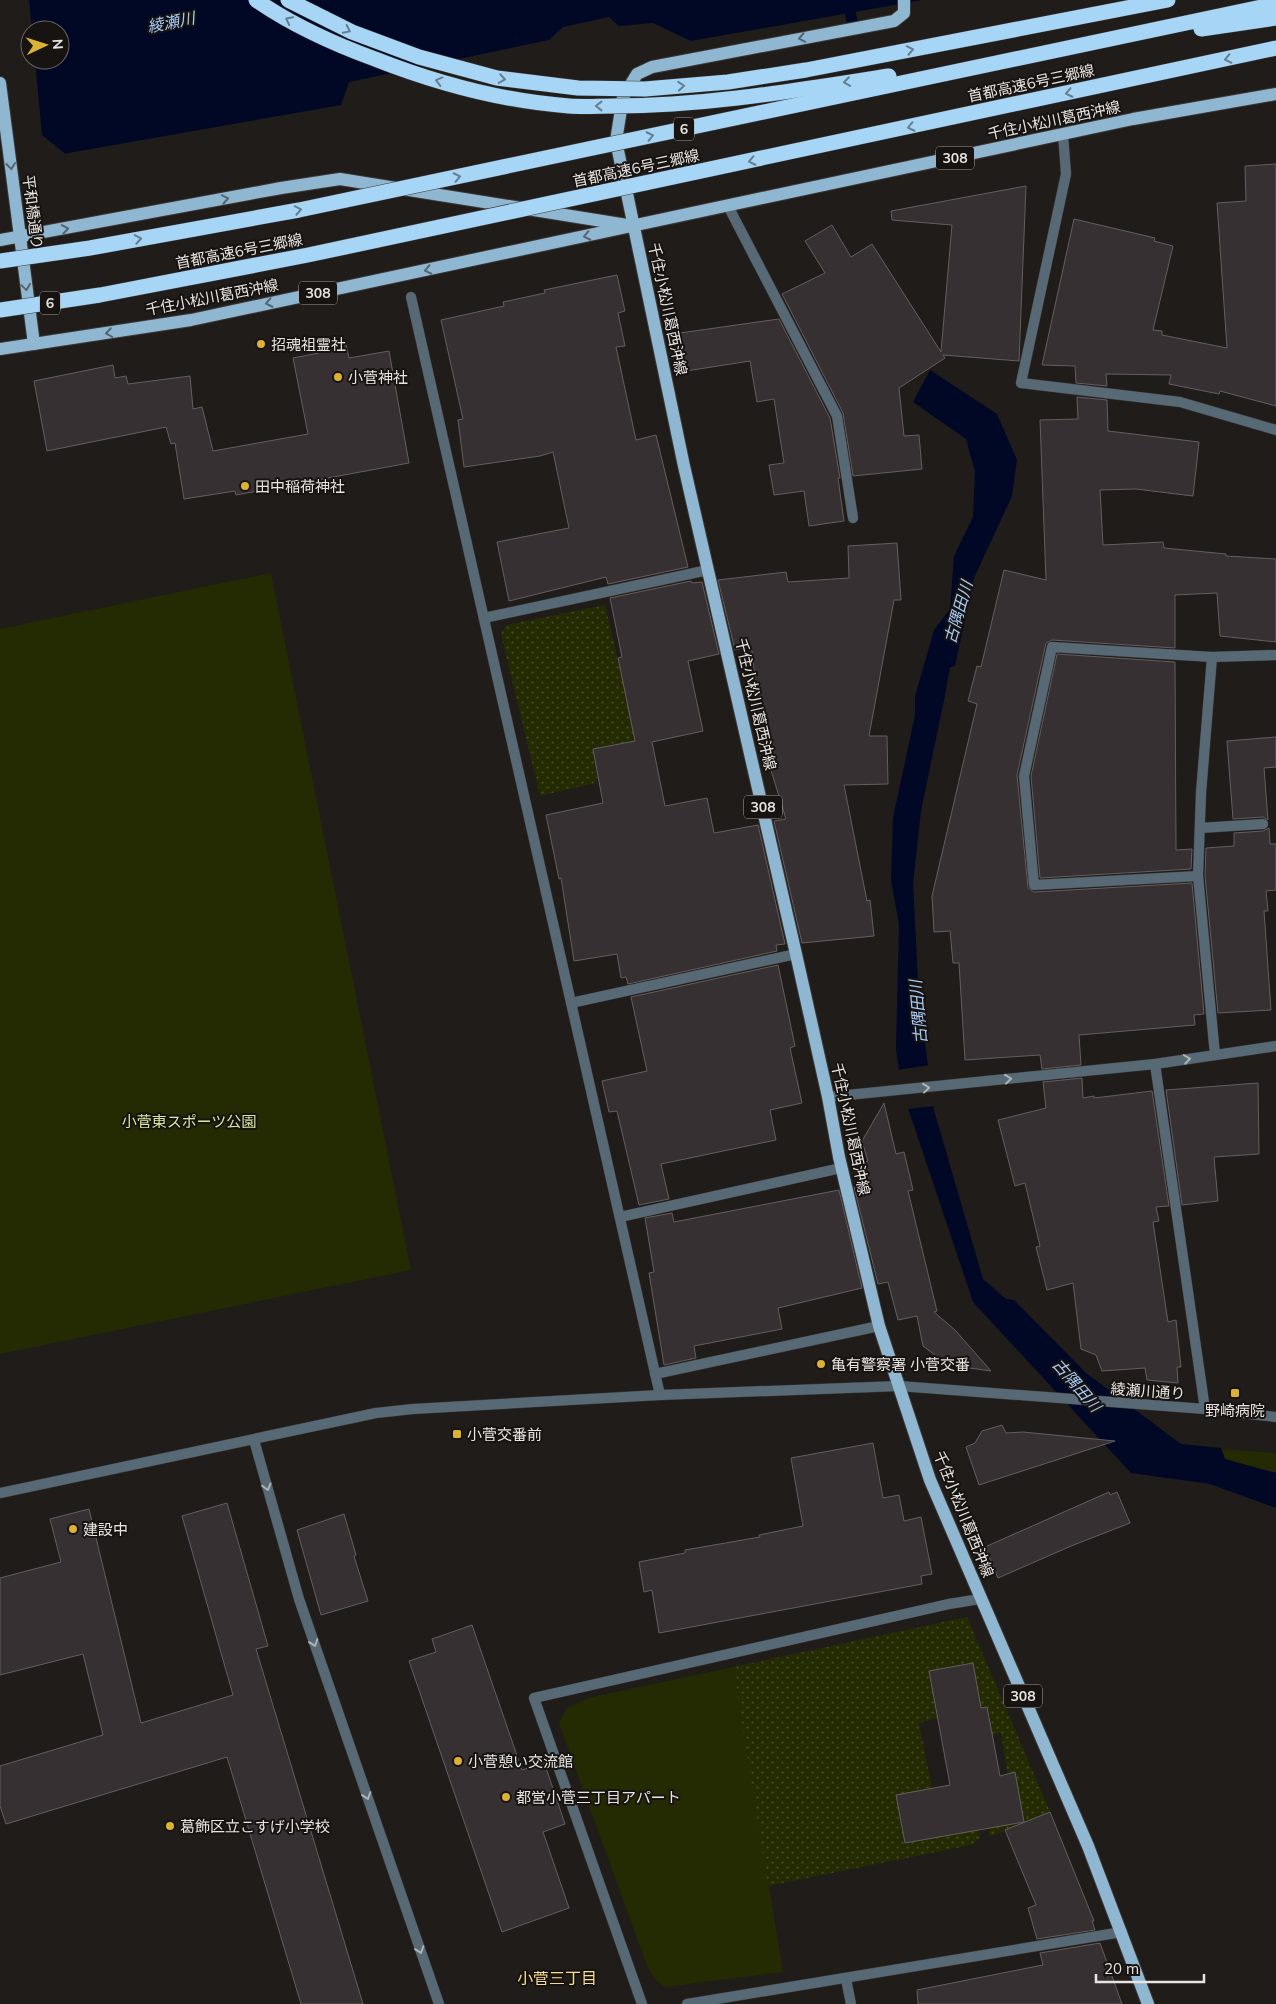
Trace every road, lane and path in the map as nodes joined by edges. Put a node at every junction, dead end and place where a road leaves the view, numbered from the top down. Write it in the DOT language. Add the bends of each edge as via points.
graph roads {
  1 [pos="256,0"];
  2 [pos="288,0"];
  3 [pos="904,0"];
  4 [pos="1168,0"];
  5 [pos="1276,4"];
  6 [pos="1276,18"];
  7 [pos="1276,48"];
  8 [pos="0,82"];
  9 [pos="1276,94"];
  10 [pos="1063,134"];
  11 [pos="728,206"];
  12 [pos="634,226"];
  13 [pos="19,237"];
  14 [pos="0,240"];
  15 [pos="0,261"];
  16 [pos="411,297"];
  17 [pos="0,310"];
  18 [pos="34,344"];
  19 [pos="0,349"];
  20 [pos="1276,430"];
  21 [pos="853,518"];
  22 [pos="708,570"];
  23 [pos="484,618"];
  24 [pos="1276,655"];
  25 [pos="1212,657"];
  26 [pos="1263,824"];
  27 [pos="1200,828"];
  28 [pos="1198,876"];
  29 [pos="796,954"];
  30 [pos="571,1003"];
  31 [pos="1276,1046"];
  32 [pos="1215,1055"];
  33 [pos="1155,1064"];
  34 [pos="828,1097"];
  35 [pos="841,1168"];
  36 [pos="620,1217"];
  37 [pos="879,1326"];
  38 [pos="655,1374"];
  39 [pos="899,1386"];
  40 [pos="660,1395"];
  41 [pos="1205,1410"];
  42 [pos="1276,1417"];
  43 [pos="254,1440"];
  44 [pos="0,1493"];
  45 [pos="980,1598"];
  46 [pos="1122,1932"];
  47 [pos="846,1979"];
  48 [pos="439,2004"];
  49 [pos="642,2004"];
  50 [pos="687,2004"];
  51 [pos="851,2004"];
  52 [pos="1148,2004"];
  6 -- 1 [label="highway, one-way, bridge" via="720,101 570,106 496,96 414,74 343,47"];
  2 -- 4 [label="highway, one-way, bridge" via="385,45 497,78 578,88 645,89 728,82 806,70"];
  3 -- 12 [label="main road, 千住小松川葛西沖線 / 308, one-way" via="904,13 894,21 652,67 637,74 623,97 616,140"];
  15 -- 5 [label="highway, 首都高速6号三郷線 / 6, one-way, bridge" via="299,210"];
  7 -- 17 [label="highway, 首都高速6号三郷線 / 6, one-way, bridge" via="308,255 100,295"];
  8 -- 13 [label="main road, 平和橋通り, one-way"];
  9 -- 10 [label="main road, 千住小松川葛西沖線 / 308"];
  10 -- 11 [label="main road, 千住小松川葛西沖線 / 308"];
  10 -- 20 [label="street" via="1066,174 1021,382 1180,402"];
  11 -- 12 [label="main road, 千住小松川葛西沖線 / 308"];
  11 -- 21 [label="street" via="837,416"];
  13 -- 12 [label="main road, 千住小松川葛西沖線 / 308, one-way" via="340,179"];
  12 -- 18 [label="main road, 千住小松川葛西沖線 / 308, one-way" via="191,320"];
  12 -- 22 [label="main road, 千住小松川葛西沖線 / 308"];
  13 -- 14 [label="main road, 千住小松川葛西沖線 / 308"];
  13 -- 18 [label="main road, 平和橋通り, one-way"];
  16 -- 23 [label="street"];
  18 -- 19 [label="main road, 千住小松川葛西沖線 / 308"];
  22 -- 23 [label="street"];
  22 -- 29 [label="main road, 千住小松川葛西沖線 / 308"];
  23 -- 30 [label="street"];
  24 -- 25 [label="street"];
  25 -- 27 [label="street"];
  25 -- 28 [label="street" via="1052,647 1024,776 1034,885"];
  26 -- 27 [label="street"];
  27 -- 28 [label="street"];
  28 -- 32 [label="street"];
  29 -- 30 [label="street"];
  29 -- 34 [label="main road, 千住小松川葛西沖線 / 308"];
  30 -- 36 [label="street"];
  31 -- 32 [label="street"];
  33 -- 32 [label="street, one-way"];
  34 -- 33 [label="street, one-way"];
  33 -- 41 [label="street"];
  34 -- 35 [label="main road, 千住小松川葛西沖線 / 308"];
  35 -- 36 [label="street"];
  35 -- 37 [label="main road, 千住小松川葛西沖線 / 308"];
  36 -- 38 [label="street"];
  37 -- 38 [label="street"];
  37 -- 39 [label="main road, 千住小松川葛西沖線 / 308"];
  38 -- 40 [label="street"];
  39 -- 40 [label="street, 綾瀬川通り"];
  39 -- 41 [label="street, 綾瀬川通り"];
  39 -- 45 [label="main road, 千住小松川葛西沖線 / 308" via="930,1480"];
  40 -- 43 [label="street, 綾瀬川通り" via="376,1413"];
  41 -- 42 [label="street, 綾瀬川通り"];
  43 -- 44 [label="street, 綾瀬川通り"];
  43 -- 48 [label="street, one-way" via="299,1599"];
  45 -- 46 [label="main road, 千住小松川葛西沖線 / 308"];
  45 -- 49 [label="street" via="534,1698"];
  46 -- 47 [label="street"];
  46 -- 52 [label="main road, 千住小松川葛西沖線 / 308"];
  47 -- 50 [label="street"];
  47 -- 51 [label="street"];
}
